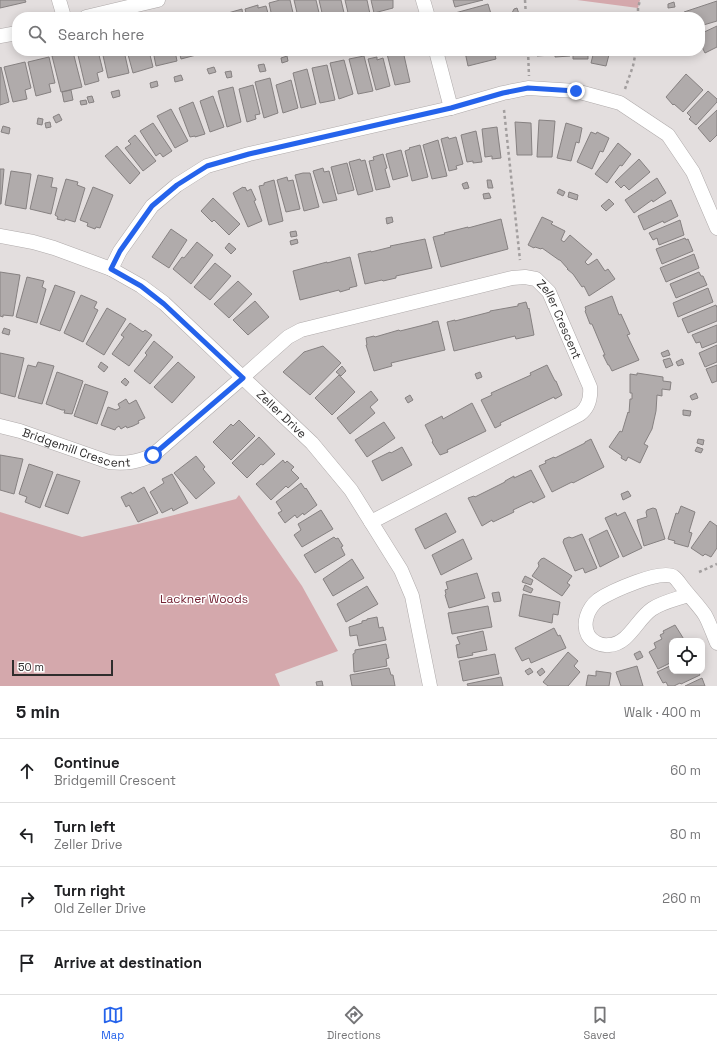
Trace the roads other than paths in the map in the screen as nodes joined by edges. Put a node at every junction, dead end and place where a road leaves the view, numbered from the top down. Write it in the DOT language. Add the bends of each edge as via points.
graph roads {
  1 [pos="59,0"];
  2 [pos="158,0"];
  3 [pos="423,0"];
  4 [pos="63,12"];
  5 [pos="107,12"];
  6 [pos="427,12"];
  7 [pos="12,34"];
  8 [pos="0,36"];
  9 [pos="437,56"];
  10 [pos="451,108"];
  11 [pos="717,228"];
  12 [pos="0,236"];
  13 [pos="111,269"];
  14 [pos="243,378"];
  15 [pos="0,426"];
  16 [pos="371,522"];
  17 [pos="688,595"];
  18 [pos="717,643"];
  19 [pos="430,686"];
  1 -- 4 [label="street"];
  2 -- 5 [label="street"];
  3 -- 6 [label="street"];
  7 -- 8 [label="street"];
  9 -- 10 [label="street"];
  10 -- 11 [label="street" via="528,88 576,91 620,103 668,135 693,172"];
  10 -- 13 [label="street" via="207,166 177,185 152,206 120,251"];
  12 -- 13 [label="street, Zeller Drive" via="54,248"];
  13 -- 14 [label="street, Zeller Drive" via="141,286 164,304"];
  14 -- 15 [label="street, Bridgemill Crescent" via="153,455 134,462 109,462"];
  14 -- 16 [label="street, Zeller Drive" via="312,442 351,490"];
  14 -- 16 [label="street, Zeller Crescent" via="288,336 300,330 512,278 536,279 549,292 590,387 586,409"];
  16 -- 19 [label="street, Zeller Drive" via="401,570 412,596"];
  17 -- 17 [label="street" via="674,577 662,574 638,581 598,600 586,618 586,630 593,641 600,644 621,642 653,608"];
  17 -- 18 [label="street" via="705,615"];
}
